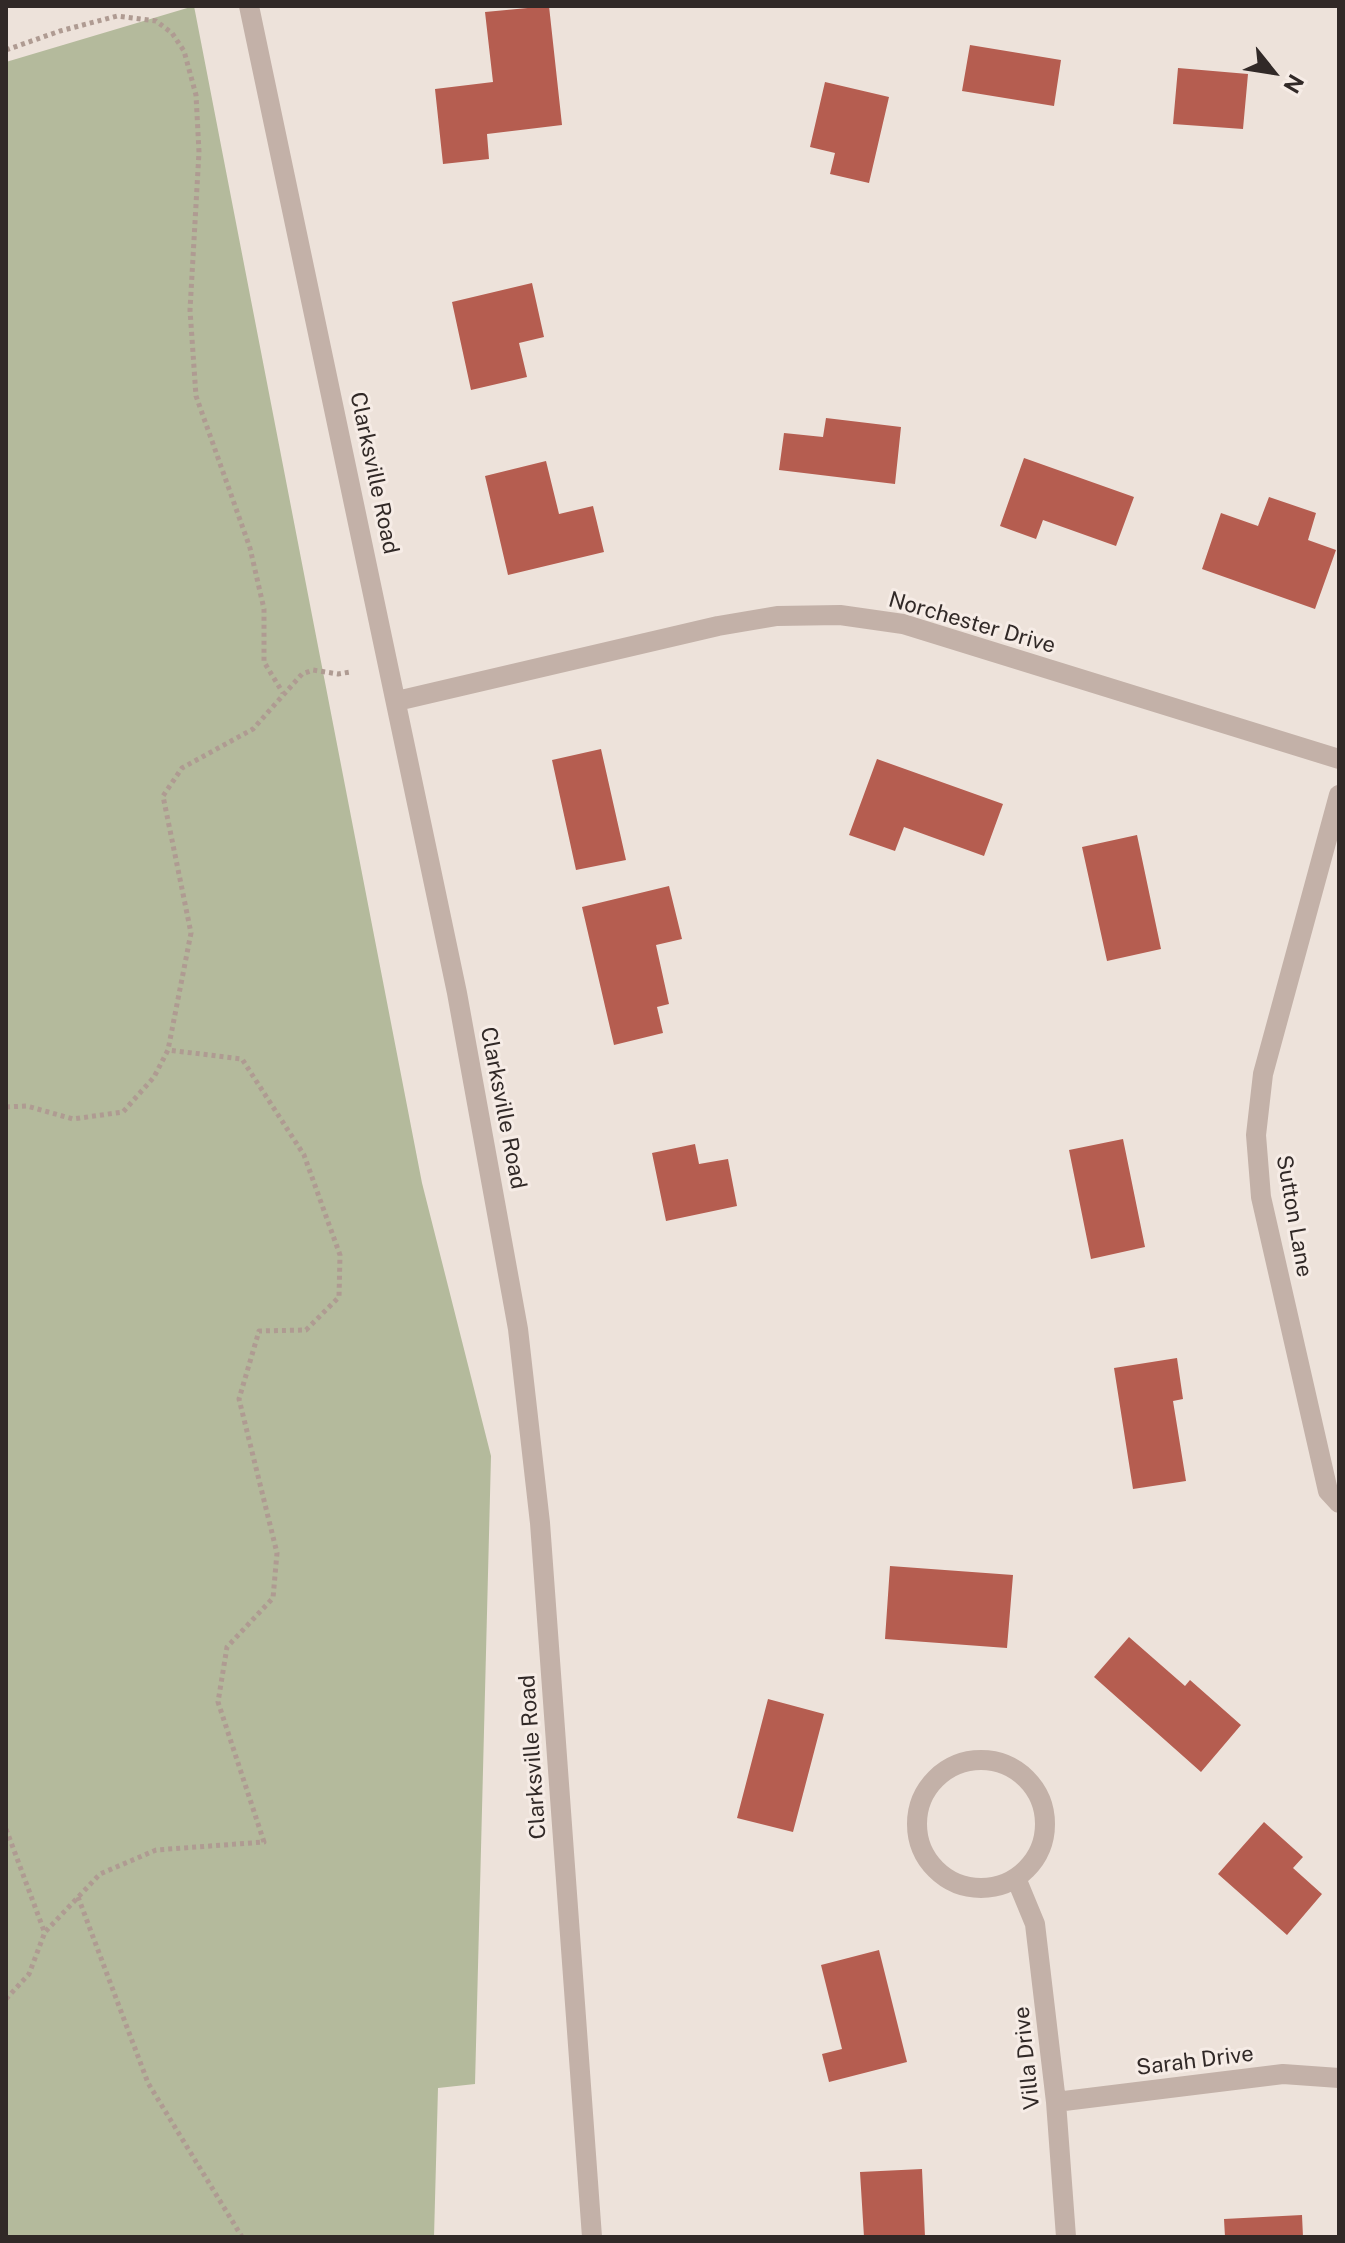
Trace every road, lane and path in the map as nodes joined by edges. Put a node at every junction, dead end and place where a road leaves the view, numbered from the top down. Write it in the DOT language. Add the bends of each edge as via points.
graph roads {
  1 [pos="249,6"];
  2 [pos="6,50"];
  3 [pos="350,672"];
  4 [pos="283,693"];
  5 [pos="397,701"];
  6 [pos="1339,759"];
  7 [pos="1339,795"];
  8 [pos="168,1050"];
  9 [pos="6,1107"];
  10 [pos="1339,1503"];
  11 [pos="6,1829"];
  12 [pos="1016,1878"];
  13 [pos="78,1897"];
  14 [pos="6,1999"];
  15 [pos="1339,2078"];
  16 [pos="1056,2102"];
  17 [pos="242,2237"];
  18 [pos="592,2237"];
  19 [pos="1066,2237"];
  1 -- 5 [label="street, Clarksville Road"];
  2 -- 4 [label="path" via="117,16 156,21 184,51 196,95 199,152 190,310 196,396 250,548 264,609 264,662"];
  3 -- 4 [label="path" via="313,670"];
  4 -- 8 [label="path" via="253,729 182,768 163,796 191,933"];
  5 -- 6 [label="street, Norchester Drive" via="718,626 777,616 840,615 903,624"];
  5 -- 18 [label="street, Clarksville Road" via="480,1108 518,1329 540,1523"];
  7 -- 10 [label="street, Sutton Lane" via="1263,1074 1256,1135 1261,1197 1328,1491"];
  8 -- 9 [label="path" via="154,1077 123,1112 73,1119 27,1106"];
  8 -- 13 [label="path" via="242,1059 304,1155 340,1255 339,1297 306,1330 259,1331 239,1399 277,1553 275,1583 273,1598 227,1647 218,1702 264,1842 156,1850 100,1874"];
  11 -- 13 [label="path" via="44,1931"];
  12 -- 12 [label="street" via="1034,1860 1044,1837 1045,1812 1036,1788 1018,1770 994,1760 970,1760 946,1769 928,1787 918,1810 918,1835 927,1859 944,1877 967,1887 993,1887"];
  12 -- 16 [label="street, Villa Drive" via="1035,1924"];
  13 -- 14 [label="path" via="45,1932 29,1974"];
  13 -- 17 [label="path" via="148,2083"];
  15 -- 16 [label="street, Sarah Drive" via="1283,2074"];
  16 -- 19 [label="street, Villa Drive"];
}
